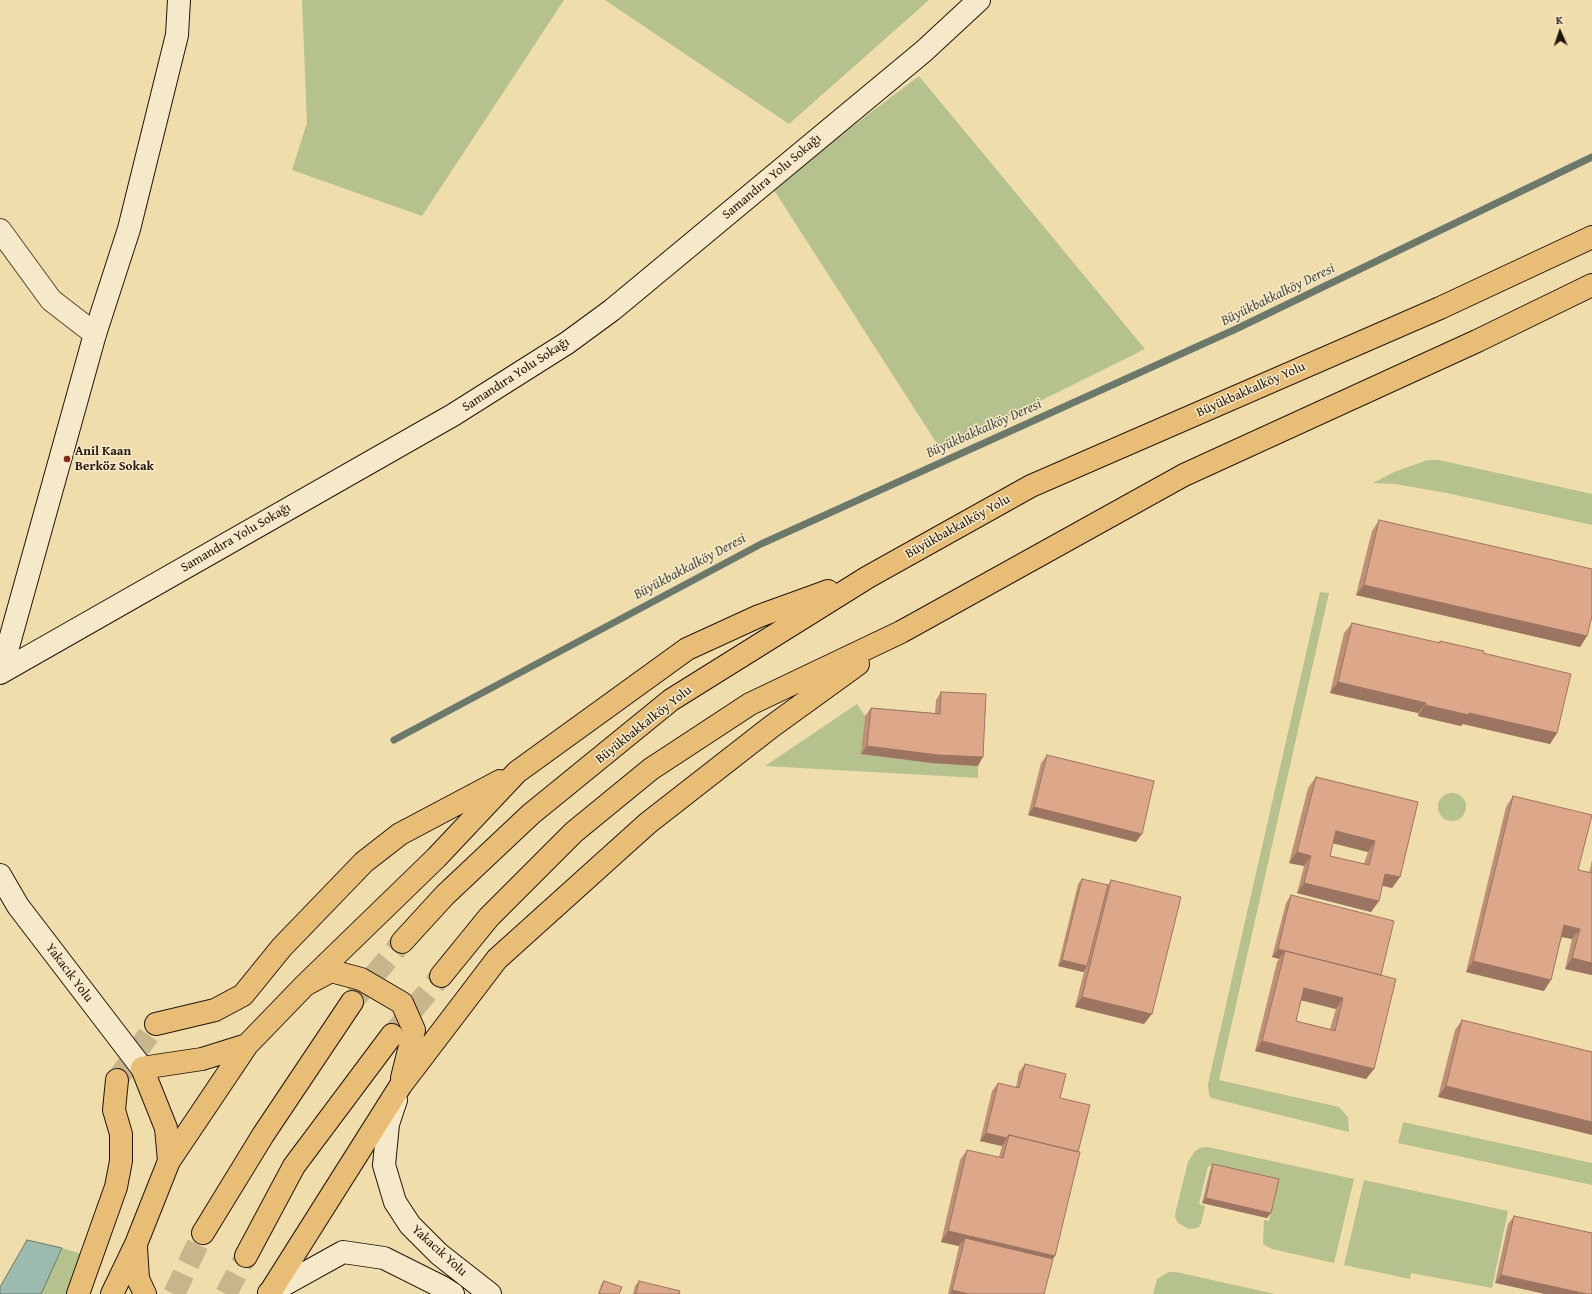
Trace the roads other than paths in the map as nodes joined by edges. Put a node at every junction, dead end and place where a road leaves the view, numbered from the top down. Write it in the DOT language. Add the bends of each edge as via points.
graph roads {
  1 [pos="179,0"];
  2 [pos="979,0"];
  3 [pos="0,230"];
  4 [pos="1592,237"];
  5 [pos="1592,285"];
  6 [pos="95,334"];
  7 [pos="868,577"];
  8 [pos="901,632"];
  9 [pos="1,672"];
  10 [pos="517,772"];
  11 [pos="0,875"];
  12 [pos="402,942"];
  13 [pos="441,976"];
  14 [pos="305,985"];
  15 [pos="352,1002"];
  16 [pos="156,1024"];
  17 [pos="392,1035"];
  18 [pos="247,1045"];
  19 [pos="142,1068"];
  20 [pos="117,1080"];
  21 [pos="401,1085"];
  22 [pos="169,1161"];
  23 [pos="203,1233"];
  24 [pos="136,1244"];
  25 [pos="246,1256"];
  26 [pos="78,1294"];
  27 [pos="112,1294"];
  28 [pos="145,1294"];
  29 [pos="269,1294"];
  30 [pos="453,1294"];
  31 [pos="490,1294"];
  1 -- 6 [label="main road" via="177,35 129,229"];
  2 -- 9 [label="main road, Samandıra Yolu Sokağı" via="912,61 612,310 567,342 453,415"];
  3 -- 6 [label="main road" via="51,300"];
  4 -- 7 [label="highway, Büyükbakkalköy Yolu" via="1440,308 1032,486"];
  5 -- 8 [label="highway" via="1184,475"];
  6 -- 9 [label="main road"];
  7 -- 10 [label="highway" via="759,616 686,649"];
  7 -- 12 [label="highway, Büyükbakkalköy Yolu" via="671,700 531,814 445,895"];
  8 -- 13 [label="highway" via="750,704 651,769 574,832 489,917"];
  8 -- 21 [label="highway" via="771,726 648,823 497,959"];
  10 -- 14 [label="highway" via="436,858"];
  10 -- 16 [label="highway" via="400,834 364,862 282,947 243,995 215,1010"];
  11 -- 19 [label="main road, Yakacık Yolu" via="18,906"];
  14 -- 18 [label="highway"];
  14 -- 21 [label="highway" via="331,971 360,979 402,1003 414,1030"];
  15 -- 23 [label="highway" via="263,1135"];
  17 -- 25 [label="highway" via="294,1166"];
  18 -- 19 [label="highway" via="202,1059"];
  18 -- 22 [label="highway"];
  19 -- 22 [label="highway" via="166,1128"];
  20 -- 26 [label="highway" via="114,1110 120,1134 121,1161 116,1187"];
  21 -- 29 [label="highway"];
  21 -- 31 [label="main road, Yakacık Yolu" via="388,1124 384,1165 395,1202 410,1225 439,1254"];
  22 -- 24 [label="highway"];
  24 -- 27 [label="highway"];
  24 -- 28 [label="highway" via="138,1279"];
  29 -- 30 [label="main road, Yakacık Yolu" via="344,1252 384,1258"];
}
